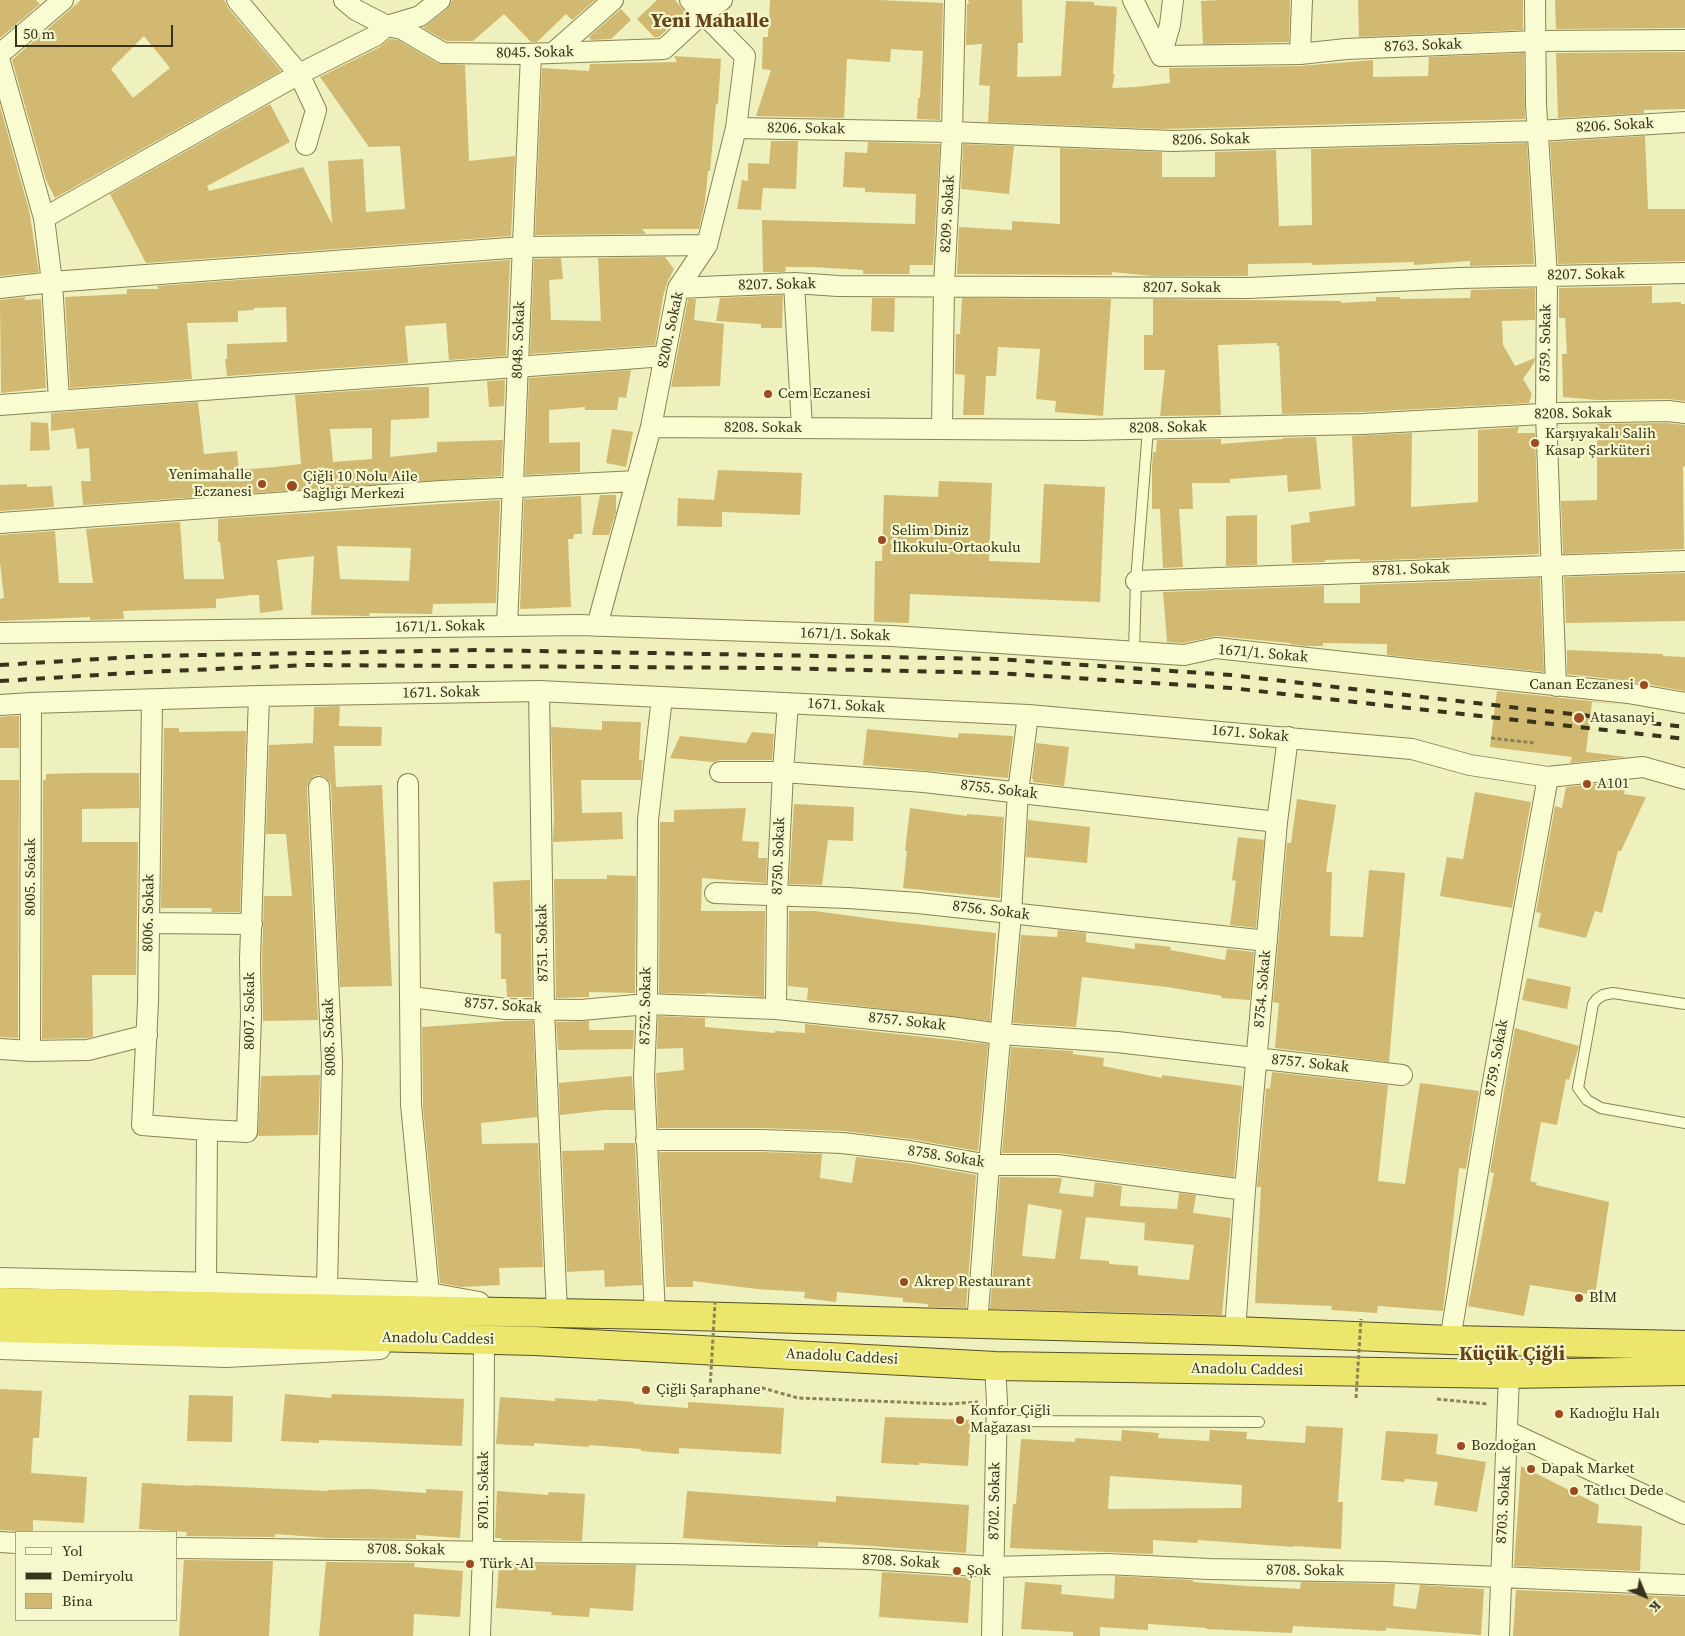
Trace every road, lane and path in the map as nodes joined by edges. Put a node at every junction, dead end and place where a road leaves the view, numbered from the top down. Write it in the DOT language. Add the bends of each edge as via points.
graph roads {
  1 [pos="63,0"];
  2 [pos="344,0"];
  3 [pos="440,0"];
  4 [pos="613,0"];
  5 [pos="722,0"];
  6 [pos="955,0"];
  7 [pos="1133,0"];
  8 [pos="1173,0"];
  9 [pos="1302,0"];
  10 [pos="1535,0"];
  11 [pos="240,1"];
  12 [pos="696,7"];
  13 [pos="387,26"];
  14 [pos="1685,40"];
  15 [pos="1536,41"];
  16 [pos="553,53"];
  17 [pos="0,54"];
  18 [pos="531,54"];
  19 [pos="1300,54"];
  20 [pos="1161,56"];
  21 [pos="0,62"];
  22 [pos="298,74"];
  23 [pos="1685,122"];
  24 [pos="736,128"];
  25 [pos="1538,131"];
  26 [pos="952,132"];
  27 [pos="306,145"];
  28 [pos="44,218"];
  29 [pos="707,245"];
  30 [pos="523,247"];
  31 [pos="1685,273"];
  32 [pos="1547,276"];
  33 [pos="52,282"];
  34 [pos="794,283"];
  35 [pos="944,286"];
  36 [pos="0,288"];
  37 [pos="678,288"];
  38 [pos="665,356"];
  39 [pos="518,367"];
  40 [pos="59,400"];
  41 [pos="0,405"];
  42 [pos="1685,413"];
  43 [pos="1546,414"];
  44 [pos="650,427"];
  45 [pos="802,428"];
  46 [pos="942,428"];
  47 [pos="1148,429"];
  48 [pos="636,481"];
  49 [pos="513,488"];
  50 [pos="0,523"];
  51 [pos="1685,561"];
  52 [pos="1551,565"];
  53 [pos="1136,581"];
  54 [pos="507,626"];
  55 [pos="597,626"];
  56 [pos="0,633"];
  57 [pos="1134,652"];
  58 [pos="1556,686"];
  59 [pos="539,691"];
  60 [pos="259,696"];
  61 [pos="662,697"];
  62 [pos="152,700"];
  63 [pos="31,703"];
  64 [pos="1685,703"];
  65 [pos="788,704"];
  66 [pos="0,706"];
  67 [pos="1028,715"];
  68 [pos="1288,737"];
  69 [pos="1491,738"];
  70 [pos="1535,743"];
  71 [pos="720,772"];
  72 [pos="783,772"];
  73 [pos="1548,777"];
  74 [pos="1685,779"];
  75 [pos="408,784"];
  76 [pos="319,787"];
  77 [pos="1018,792"];
  78 [pos="1277,822"];
  79 [pos="715,893"];
  80 [pos="777,895"];
  81 [pos="1011,914"];
  82 [pos="149,923"];
  83 [pos="252,924"];
  84 [pos="1267,941"];
  85 [pos="411,997"];
  86 [pos="647,1004"];
  87 [pos="1685,1004"];
  88 [pos="544,1009"];
  89 [pos="776,1009"];
  90 [pos="1000,1034"];
  91 [pos="147,1036"];
  92 [pos="0,1049"];
  93 [pos="30,1051"];
  94 [pos="1257,1058"];
  95 [pos="1402,1075"];
  96 [pos="1685,1123"];
  97 [pos="206,1130"];
  98 [pos="646,1140"];
  99 [pos="988,1165"];
  100 [pos="1245,1190"];
  101 [pos="0,1278"];
  102 [pos="206,1282"];
  103 [pos="327,1288"];
  104 [pos="429,1293"];
  105 [pos="0,1302"];
  106 [pos="715,1303"];
  107 [pos="546,1313"];
  108 [pos="655,1315"];
  109 [pos="1361,1319"];
  110 [pos="978,1325"];
  111 [pos="0,1328"];
  112 [pos="1235,1331"];
  113 [pos="1450,1340"];
  114 [pos="535,1341"];
  115 [pos="484,1343"];
  116 [pos="1685,1345"];
  117 [pos="0,1349"];
  118 [pos="995,1366"];
  119 [pos="1685,1372"];
  120 [pos="1509,1374"];
  121 [pos="1356,1398"];
  122 [pos="1433,1399"];
  123 [pos="1508,1406"];
  124 [pos="997,1411"];
  125 [pos="1259,1422"];
  126 [pos="1507,1431"];
  127 [pos="1685,1514"];
  128 [pos="0,1542"];
  129 [pos="15,1543"];
  130 [pos="178,1548"];
  131 [pos="483,1551"];
  132 [pos="994,1567"];
  133 [pos="1500,1578"];
  134 [pos="1685,1585"];
  135 [pos="480,1636"];
  136 [pos="992,1636"];
  137 [pos="1499,1636"];
  1 -- 17 [label="street"];
  2 -- 13 [label="street, 8045. Sokak"];
  3 -- 13 [label="street" via="420,16"];
  4 -- 16 [label="street"];
  5 -- 12 [label="street, 8045. Sokak"];
  6 -- 26 [label="street, 8209. Sokak"];
  7 -- 20 [label="street"];
  8 -- 20 [label="street"];
  9 -- 19 [label="street"];
  10 -- 15 [label="street, 8759. Sokak"];
  11 -- 22 [label="street"];
  12 -- 16 [label="street, 8045. Sokak" via="664,49"];
  12 -- 24 [label="street, 8200. Sokak" via="745,56"];
  13 -- 18 [label="street, 8045. Sokak" via="402,29 443,53"];
  13 -- 22 [label="street" via="375,36"];
  14 -- 15 [label="street, 8763. Sokak"];
  15 -- 19 [label="street, 8763. Sokak"];
  15 -- 25 [label="street, 8759. Sokak"];
  16 -- 18 [label="street, 8045. Sokak"];
  18 -- 30 [label="street, 8048. Sokak"];
  19 -- 20 [label="street, 8763. Sokak"];
  21 -- 28 [label="street"];
  22 -- 27 [label="street" via="316,110"];
  22 -- 28 [label="street"];
  23 -- 25 [label="street, 8206. Sokak"];
  24 -- 26 [label="street, 8206. Sokak"];
  24 -- 29 [label="street, 8200. Sokak"];
  25 -- 26 [label="street, 8206. Sokak" via="1172,141"];
  25 -- 32 [label="street, 8759. Sokak"];
  26 -- 35 [label="street, 8209. Sokak"];
  28 -- 33 [label="street"];
  29 -- 30 [label="street"];
  29 -- 37 [label="street, 8200. Sokak"];
  30 -- 33 [label="street"];
  30 -- 39 [label="street, 8048. Sokak"];
  31 -- 32 [label="street, 8207. Sokak"];
  32 -- 35 [label="street, 8207. Sokak" via="1248,288"];
  32 -- 43 [label="street, 8759. Sokak"];
  33 -- 36 [label="street"];
  33 -- 40 [label="street"];
  34 -- 35 [label="street, 8207. Sokak"];
  34 -- 37 [label="street, 8207. Sokak"];
  34 -- 45 [label="street"];
  35 -- 46 [label="street, 8209. Sokak"];
  37 -- 38 [label="street, 8200. Sokak"];
  38 -- 39 [label="street"];
  38 -- 44 [label="street, 8200. Sokak"];
  39 -- 40 [label="street"];
  39 -- 49 [label="street, 8048. Sokak"];
  40 -- 41 [label="street"];
  42 -- 43 [label="street, 8208. Sokak"];
  43 -- 47 [label="street, 8208. Sokak" via="1363,424"];
  43 -- 52 [label="street, 8759. Sokak"];
  44 -- 45 [label="street, 8208. Sokak"];
  44 -- 48 [label="street, 8200. Sokak"];
  45 -- 46 [label="street, 8208. Sokak"];
  46 -- 47 [label="street, 8208. Sokak"];
  47 -- 53 [label="lane"];
  48 -- 49 [label="street"];
  48 -- 55 [label="street, 8200. Sokak"];
  49 -- 50 [label="street"];
  49 -- 54 [label="street, 8048. Sokak"];
  51 -- 52 [label="street, 8781. Sokak"];
  52 -- 53 [label="street, 8781. Sokak"];
  52 -- 58 [label="street, 8759. Sokak"];
  53 -- 57 [label="lane"];
  54 -- 55 [label="street, 1671/1. Sokak"];
  54 -- 56 [label="street, 1671/1. Sokak"];
  55 -- 57 [label="street, 1671/1. Sokak" via="892,636"];
  57 -- 58 [label="street, 1671/1. Sokak" via="1184,655 1216,648"];
  58 -- 64 [label="street, 1671/1. Sokak"];
  59 -- 60 [label="street, 1671. Sokak"];
  59 -- 61 [label="street, 1671. Sokak"];
  59 -- 88 [label="street, 8751. Sokak"];
  60 -- 62 [label="street, 1671. Sokak"];
  60 -- 83 [label="street, 8007. Sokak"];
  61 -- 65 [label="street, 1671. Sokak"];
  61 -- 86 [label="street, 8752. Sokak" via="648,820"];
  62 -- 63 [label="street, 1671. Sokak"];
  62 -- 82 [label="street, 8006. Sokak"];
  63 -- 66 [label="street, 1671. Sokak"];
  63 -- 93 [label="street, 8005. Sokak"];
  65 -- 67 [label="street, 1671. Sokak"];
  65 -- 72 [label="street, 8750. Sokak"];
  67 -- 68 [label="street, 1671. Sokak"];
  67 -- 77 [label="street"];
  68 -- 73 [label="street, 1671. Sokak" via="1412,749 1470,765"];
  68 -- 78 [label="street, 8754. Sokak"];
  69 -- 70 [label="path"];
  71 -- 72 [label="street, 8755. Sokak"];
  72 -- 77 [label="street, 8755. Sokak"];
  72 -- 80 [label="street, 8750. Sokak"];
  73 -- 74 [label="street, 1671. Sokak" via="1643,767"];
  73 -- 113 [label="street, 8759. Sokak"];
  75 -- 85 [label="street"];
  76 -- 103 [label="street, 8008. Sokak" via="332,1062"];
  77 -- 78 [label="street, 8755. Sokak"];
  77 -- 81 [label="street"];
  78 -- 84 [label="street, 8754. Sokak"];
  79 -- 80 [label="street, 8756. Sokak"];
  80 -- 81 [label="street, 8756. Sokak" via="909,902"];
  80 -- 89 [label="street, 8750. Sokak"];
  81 -- 84 [label="street, 8756. Sokak"];
  81 -- 90 [label="street"];
  82 -- 83 [label="street"];
  82 -- 91 [label="street, 8006. Sokak"];
  83 -- 97 [label="street, 8007. Sokak" via="247,1132"];
  84 -- 94 [label="street, 8754. Sokak"];
  85 -- 88 [label="street, 8757. Sokak" via="506,1009"];
  85 -- 104 [label="street" via="411,1104"];
  86 -- 88 [label="street, 8757. Sokak" via="581,1010"];
  86 -- 89 [label="street, 8757. Sokak"];
  86 -- 98 [label="street, 8752. Sokak"];
  87 -- 96 [label="lane" via="1603,994 1593,1004 1578,1088 1587,1100 1601,1108"];
  88 -- 107 [label="street, 8751. Sokak"];
  89 -- 90 [label="street, 8757. Sokak"];
  90 -- 94 [label="street, 8757. Sokak" via="1117,1042"];
  90 -- 99 [label="street"];
  91 -- 93 [label="street" via="88,1050"];
  91 -- 97 [label="street, 8006. Sokak" via="142,1125"];
  92 -- 93 [label="street"];
  94 -- 95 [label="street, 8757. Sokak"];
  94 -- 100 [label="street, 8754. Sokak"];
  97 -- 102 [label="street"];
  98 -- 99 [label="street, 8758. Sokak" via="842,1143"];
  98 -- 108 [label="street, 8752. Sokak"];
  99 -- 100 [label="street, 8758. Sokak" via="1057,1165"];
  99 -- 110 [label="street"];
  100 -- 112 [label="street, 8754. Sokak"];
  101 -- 102 [label="street"];
  102 -- 103 [label="street"];
  103 -- 104 [label="street"];
  104 -- 107 [label="street"];
  105 -- 107 [label="highway, Anadolu Caddesi"];
  106 -- 124 [label="path, bridge" via="710,1388 760,1387 798,1398 948,1404"];
  107 -- 108 [label="highway, Anadolu Caddesi"];
  108 -- 110 [label="highway, Anadolu Caddesi"];
  109 -- 121 [label="path, bridge"];
  110 -- 112 [label="highway, Anadolu Caddesi"];
  111 -- 114 [label="highway, Anadolu Caddesi"];
  112 -- 113 [label="highway, Anadolu Caddesi"];
  113 -- 116 [label="highway, Anadolu Caddesi"];
  114 -- 115 [label="street"];
  114 -- 118 [label="highway, Anadolu Caddesi"];
  115 -- 117 [label="street" via="226,1357"];
  115 -- 131 [label="street, 8701. Sokak"];
  118 -- 120 [label="highway, Anadolu Caddesi"];
  118 -- 124 [label="street, 8702. Sokak"];
  119 -- 120 [label="highway, Anadolu Caddesi"];
  120 -- 123 [label="street, 8703. Sokak"];
  122 -- 123 [label="path"];
  123 -- 126 [label="street, 8703. Sokak"];
  124 -- 125 [label="lane"];
  124 -- 132 [label="street, 8702. Sokak"];
  126 -- 127 [label="street"];
  126 -- 133 [label="street, 8703. Sokak"];
  128 -- 129 [label="street"];
  130 -- 131 [label="street, 8708. Sokak"];
  131 -- 132 [label="street, 8708. Sokak" via="868,1559"];
  131 -- 135 [label="street, 8701. Sokak"];
  132 -- 133 [label="street, 8708. Sokak" via="1106,1564"];
  132 -- 136 [label="street, 8702. Sokak"];
  133 -- 134 [label="street, 8708. Sokak"];
  133 -- 137 [label="street, 8703. Sokak"];
}
